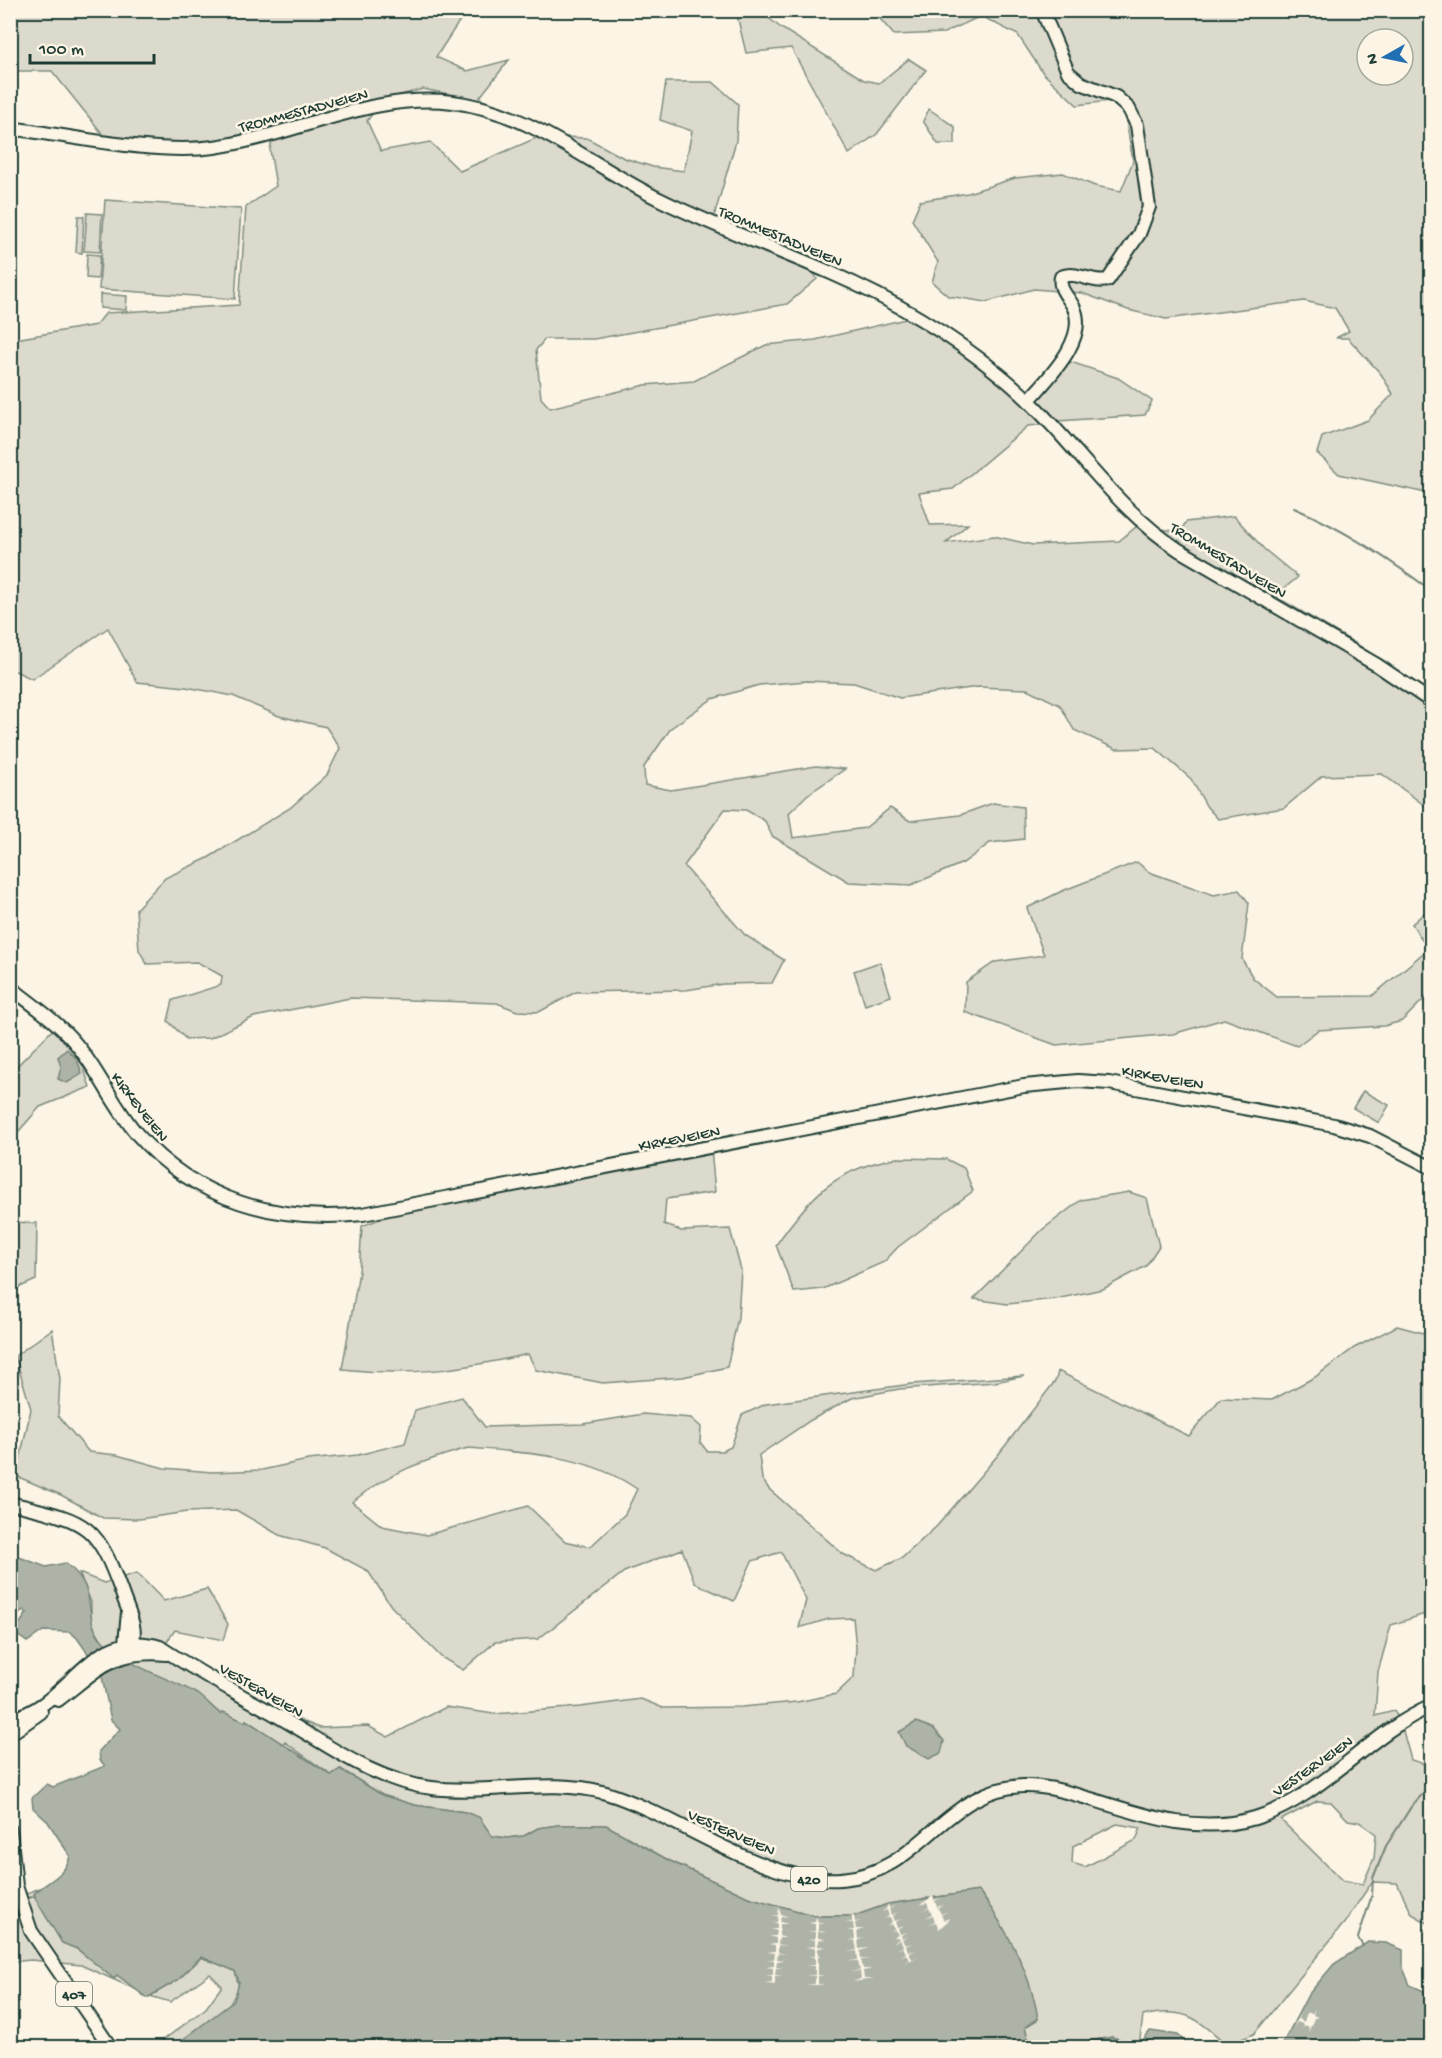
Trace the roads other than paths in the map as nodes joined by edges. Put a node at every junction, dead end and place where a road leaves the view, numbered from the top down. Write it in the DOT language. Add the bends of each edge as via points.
graph roads {
  1 [pos="1042,10"];
  2 [pos="10,128"];
  3 [pos="1029,400"];
  4 [pos="1431,702"];
  5 [pos="10,987"];
  6 [pos="1431,1168"];
  7 [pos="10,1503"];
  8 [pos="126,1648"];
  9 [pos="93,1666"];
  10 [pos="1431,1706"];
  11 [pos="10,1719"];
  12 [pos="10,1734"];
  13 [pos="10,1830"];
  14 [pos="111,2048"];
  1 -- 3 [label="main road" via="1071,76 1116,98 1134,116 1149,207 1139,234 1108,280 1061,277 1061,287 1076,313 1076,330 1054,369"];
  2 -- 3 [label="main road, TROMMESTADVEIEN" via="191,149 255,140 393,104 430,100 475,106 536,129 697,218 871,292 956,343"];
  3 -- 4 [label="main road, TROMMESTADVEIEN" via="1148,529 1377,665"];
  5 -- 6 [label="main road, KIRKEVEIEN" via="76,1043 124,1116 156,1153 193,1180 227,1197 286,1215 363,1214 1024,1086 1063,1082 1109,1083 1334,1125 1370,1136"];
  7 -- 8 [label="main road" via="75,1522 93,1533 107,1552 134,1624"];
  8 -- 9 [label="main road"];
  8 -- 10 [label="main road, VESTERVEIEN / 420" via="160,1647 339,1752 400,1782 459,1791 547,1788 604,1793 769,1866 817,1880 858,1876 891,1865 975,1798 1018,1786 1051,1788 1179,1824 1217,1826 1256,1818 1304,1794 1395,1726"];
  9 -- 11 [label="main road" via="33,1710"];
  9 -- 12 [label="main road"];
  13 -- 14 [label="main road, 407" via="16,1886 31,1931"];
}
